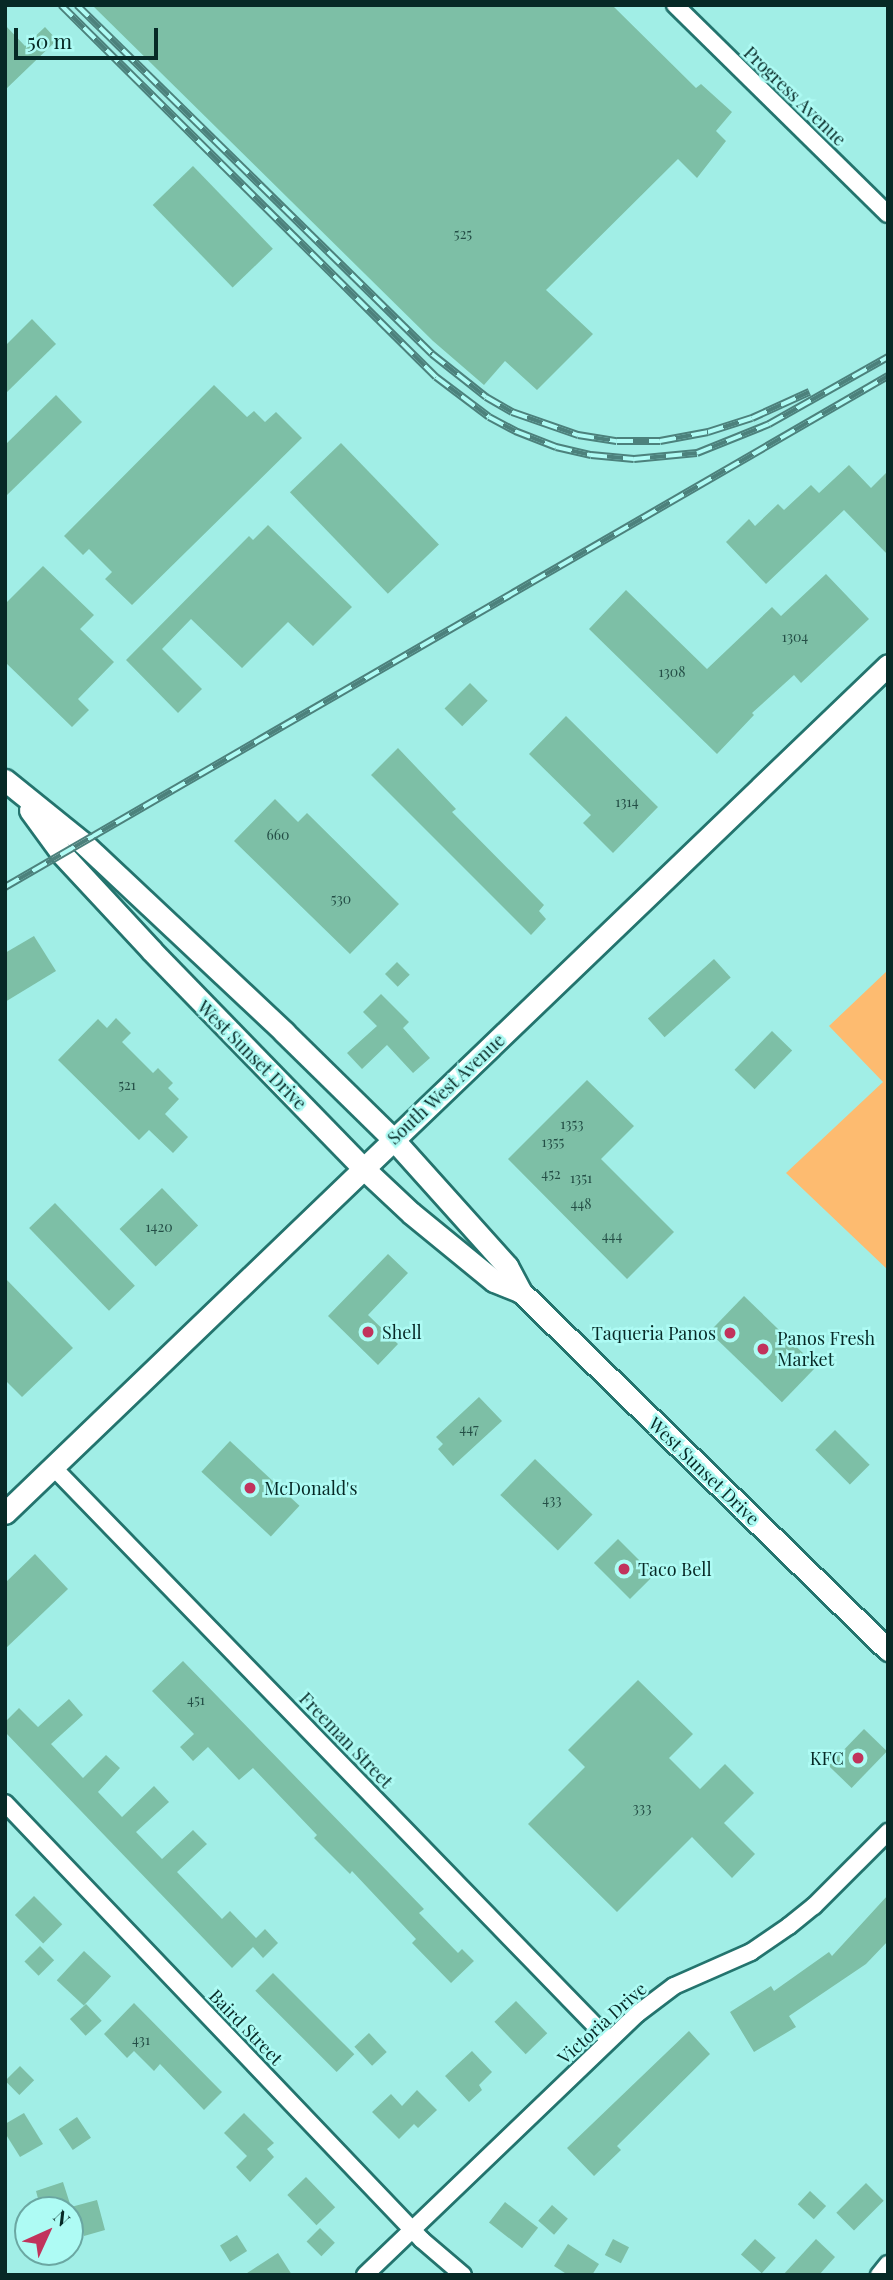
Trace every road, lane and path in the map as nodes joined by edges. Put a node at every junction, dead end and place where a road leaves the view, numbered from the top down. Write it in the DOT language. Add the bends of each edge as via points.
graph roads {
  1 [pos="675,5"];
  2 [pos="888,214"];
  3 [pos="888,665"];
  4 [pos="8,783"];
  5 [pos="393,1139"];
  6 [pos="363,1168"];
  7 [pos="521,1292"];
  8 [pos="53,1467"];
  9 [pos="5,1513"];
  10 [pos="888,1650"];
  11 [pos="5,1803"];
  12 [pos="888,1832"];
  13 [pos="609,2040"];
  14 [pos="413,2230"];
  15 [pos="888,2264"];
  16 [pos="365,2275"];
  17 [pos="463,2275"];
  18 [pos="879,2275"];
  1 -- 2 [label="street, Progress Avenue"];
  3 -- 5 [label="main road, South West Avenue"];
  4 -- 5 [label="main road, West Sunset Drive" via="83,843 189,941"];
  4 -- 6 [label="main road, West Sunset Drive" via="62,854"];
  5 -- 6 [label="main road, South West Avenue"];
  5 -- 7 [label="main road, West Sunset Drive" via="507,1266"];
  6 -- 7 [label="main road, West Sunset Drive" via="494,1281"];
  6 -- 8 [label="main road, South West Avenue"];
  7 -- 10 [label="main road, West Sunset Drive"];
  8 -- 9 [label="main road, South West Avenue"];
  8 -- 13 [label="street, Freeman Street"];
  11 -- 14 [label="street, Baird Street"];
  12 -- 13 [label="street, Victoria Drive" via="789,1926 751,1952 674,1986"];
  13 -- 14 [label="street, Victoria Drive"];
  14 -- 16 [label="street, Victoria Drive"];
  14 -- 17 [label="street, Baird Street"];
  15 -- 18 [label="street"];
}
